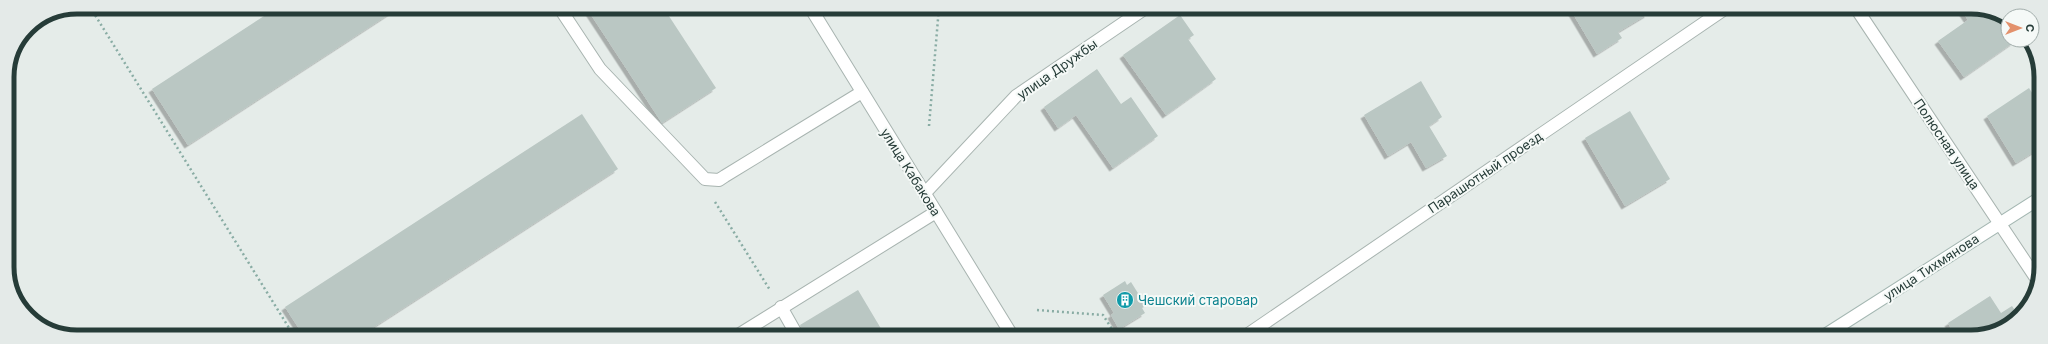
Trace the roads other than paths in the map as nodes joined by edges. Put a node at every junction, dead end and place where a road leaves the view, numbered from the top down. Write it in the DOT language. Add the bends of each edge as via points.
graph roads {
  1 [pos="564,14"];
  2 [pos="814,14"];
  3 [pos="1137,14"];
  4 [pos="1717,14"];
  5 [pos="1860,14"];
  6 [pos="862,92"];
  7 [pos="925,193"];
  8 [pos="2034,202"];
  9 [pos="936,212"];
  10 [pos="1999,223"];
  11 [pos="2033,274"];
  12 [pos="781,307"];
  13 [pos="746,330"];
  14 [pos="794,330"];
  15 [pos="1009,330"];
  16 [pos="1254,330"];
  17 [pos="1833,330"];
  1 -- 6 [label="street" via="600,69 700,174 712,180 724,176"];
  2 -- 6 [label="street, улица Кабакова"];
  3 -- 7 [label="street, улица Дружбы" via="1016,96"];
  4 -- 16 [label="street, Парашютный проезд"];
  5 -- 10 [label="street, Полюсная улица"];
  6 -- 7 [label="street, улица Кабакова"];
  7 -- 9 [label="street, улица Кабакова"];
  8 -- 10 [label="street, улица Тихмянова"];
  9 -- 12 [label="street"];
  9 -- 15 [label="street, улица Кабакова"];
  10 -- 11 [label="street, Полюсная улица"];
  10 -- 17 [label="street, улица Тихмянова"];
  12 -- 13 [label="street"];
  12 -- 14 [label="street"];
}
